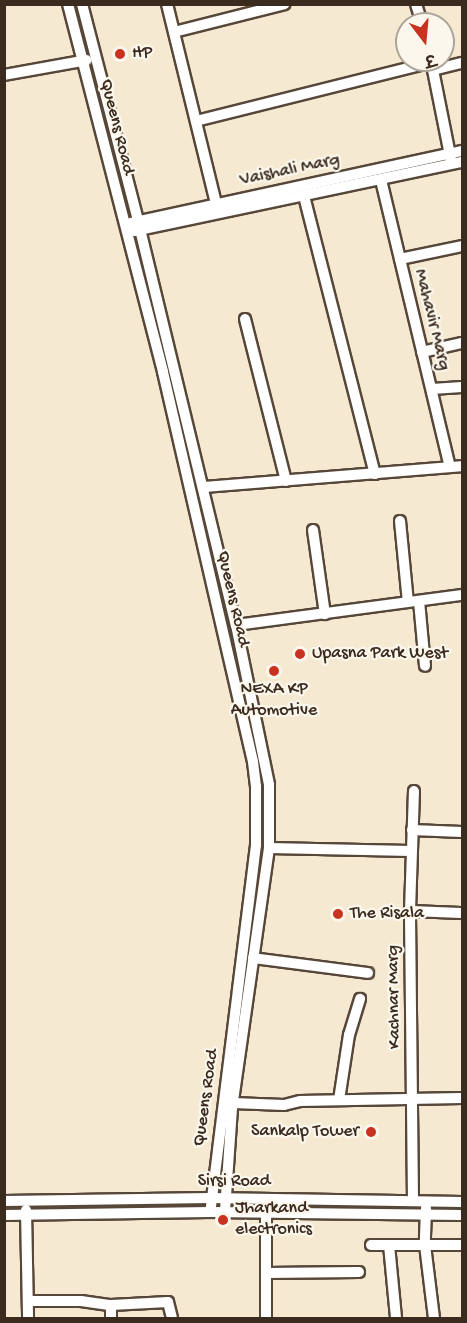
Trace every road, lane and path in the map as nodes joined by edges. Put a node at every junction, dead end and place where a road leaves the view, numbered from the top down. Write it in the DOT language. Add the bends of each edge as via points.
graph roads {
  1 [pos="68,4"];
  2 [pos="82,4"];
  3 [pos="167,4"];
  4 [pos="285,4"];
  5 [pos="174,32"];
  6 [pos="96,58"];
  7 [pos="82,61"];
  8 [pos="399,72"];
  9 [pos="434,72"];
  10 [pos="4,75"];
  11 [pos="196,121"];
  12 [pos="462,151"];
  13 [pos="455,160"];
  14 [pos="381,180"];
  15 [pos="304,196"];
  16 [pos="216,204"];
  17 [pos="139,226"];
  18 [pos="126,229"];
  19 [pos="462,246"];
  20 [pos="400,260"];
  21 [pos="245,319"];
  22 [pos="462,343"];
  23 [pos="422,352"];
  24 [pos="462,387"];
  25 [pos="432,389"];
  26 [pos="462,466"];
  27 [pos="450,467"];
  28 [pos="375,474"];
  29 [pos="286,481"];
  30 [pos="203,487"];
  31 [pos="400,520"];
  32 [pos="314,530"];
  33 [pos="462,595"];
  34 [pos="414,602"];
  35 [pos="325,614"];
  36 [pos="236,625"];
  37 [pos="425,666"];
  38 [pos="414,792"];
  39 [pos="412,830"];
  40 [pos="462,832"];
  41 [pos="269,848"];
  42 [pos="411,852"];
  43 [pos="410,911"];
  44 [pos="462,913"];
  45 [pos="254,958"];
  46 [pos="368,973"];
  47 [pos="360,999"];
  48 [pos="462,1098"];
  49 [pos="412,1099"];
  50 [pos="339,1100"];
  51 [pos="233,1103"];
  52 [pos="211,1198"];
  53 [pos="226,1198"];
  54 [pos="266,1199"];
  55 [pos="4,1201"];
  56 [pos="26,1201"];
  57 [pos="413,1202"];
  58 [pos="427,1202"];
  59 [pos="462,1202"];
  60 [pos="210,1212"];
  61 [pos="225,1212"];
  62 [pos="266,1212"];
  63 [pos="426,1214"];
  64 [pos="4,1215"];
  65 [pos="26,1215"];
  66 [pos="462,1215"];
  67 [pos="371,1245"];
  68 [pos="389,1245"];
  69 [pos="425,1245"];
  70 [pos="462,1245"];
  71 [pos="359,1272"];
  72 [pos="266,1273"];
  73 [pos="28,1302"];
  74 [pos="111,1305"];
  75 [pos="28,1318"];
  76 [pos="111,1318"];
  77 [pos="172,1318"];
  78 [pos="266,1318"];
  79 [pos="396,1318"];
  80 [pos="434,1318"];
  1 -- 7 [label="street, Queens Road"];
  2 -- 6 [label="street, Queens Road"];
  3 -- 5 [label="street"];
  4 -- 5 [label="street"];
  5 -- 11 [label="street"];
  6 -- 7 [label="street"];
  6 -- 17 [label="street, Queens Road"];
  7 -- 10 [label="street"];
  7 -- 18 [label="street, Queens Road"];
  8 -- 11 [label="street"];
  9 -- 13 [label="street"];
  11 -- 16 [label="street"];
  12 -- 13 [label="street, Vaishali Marg"];
  13 -- 14 [label="street, Vaishali Marg"];
  13 -- 16 [label="street, Vaishali Marg"];
  14 -- 15 [label="street, Vaishali Marg"];
  14 -- 20 [label="street, Mahavir Marg"];
  15 -- 17 [label="street, Vaishali Marg"];
  15 -- 28 [label="street"];
  16 -- 17 [label="street, Vaishali Marg"];
  17 -- 18 [label="street, Vaishali Marg"];
  17 -- 30 [label="street, Queens Road"];
  18 -- 52 [label="street, Queens Road" via="163,372 256,786 256,845"];
  19 -- 20 [label="street"];
  20 -- 23 [label="street, Mahavir Marg"];
  21 -- 29 [label="street"];
  22 -- 23 [label="street"];
  23 -- 25 [label="street, Mahavir Marg"];
  24 -- 25 [label="street"];
  25 -- 27 [label="street, Mahavir Marg"];
  26 -- 27 [label="street"];
  27 -- 28 [label="street"];
  28 -- 29 [label="street"];
  29 -- 30 [label="street"];
  30 -- 36 [label="street, Queens Road"];
  31 -- 34 [label="street"];
  32 -- 35 [label="street"];
  33 -- 34 [label="street"];
  34 -- 35 [label="street"];
  34 -- 37 [label="street"];
  35 -- 36 [label="street"];
  36 -- 41 [label="street, Queens Road" via="269,785"];
  38 -- 39 [label="street, Kachnar Marg"];
  39 -- 40 [label="street"];
  39 -- 42 [label="street, Kachnar Marg"];
  41 -- 42 [label="street"];
  41 -- 45 [label="street, Queens Road"];
  42 -- 43 [label="street, Kachnar Marg"];
  43 -- 44 [label="street"];
  43 -- 49 [label="street, Kachnar Marg"];
  45 -- 46 [label="street"];
  45 -- 51 [label="street, Queens Road"];
  47 -- 50 [label="street"];
  48 -- 49 [label="street"];
  49 -- 50 [label="street"];
  49 -- 57 [label="street, Kachnar Marg"];
  50 -- 51 [label="street" via="300,1101 284,1106"];
  51 -- 53 [label="street, Queens Road"];
  52 -- 53 [label="street, Sirsi Road"];
  52 -- 56 [label="street, Sirsi Road"];
  52 -- 60 [label="street, Queens Road"];
  53 -- 54 [label="street, Sirsi Road"];
  53 -- 61 [label="street, Queens Road"];
  54 -- 57 [label="street, Sirsi Road"];
  54 -- 62 [label="street"];
  55 -- 56 [label="street, Sirsi Road"];
  56 -- 65 [label="street"];
  57 -- 58 [label="street, Sirsi Road"];
  58 -- 59 [label="street, Sirsi Road"];
  58 -- 63 [label="street"];
  60 -- 61 [label="street, Sirsi Road"];
  60 -- 65 [label="street, Sirsi Road"];
  61 -- 62 [label="street, Sirsi Road"];
  62 -- 63 [label="street, Sirsi Road"];
  62 -- 72 [label="street"];
  63 -- 66 [label="street, Sirsi Road"];
  63 -- 69 [label="street"];
  64 -- 65 [label="street, Sirsi Road"];
  65 -- 73 [label="street"];
  67 -- 68 [label="street"];
  68 -- 69 [label="street"];
  68 -- 79 [label="street"];
  69 -- 70 [label="street"];
  69 -- 80 [label="street"];
  71 -- 72 [label="street"];
  72 -- 78 [label="street"];
  73 -- 74 [label="street"];
  73 -- 75 [label="street"];
  74 -- 76 [label="street"];
  74 -- 77 [label="street" via="168,1302"];
}
